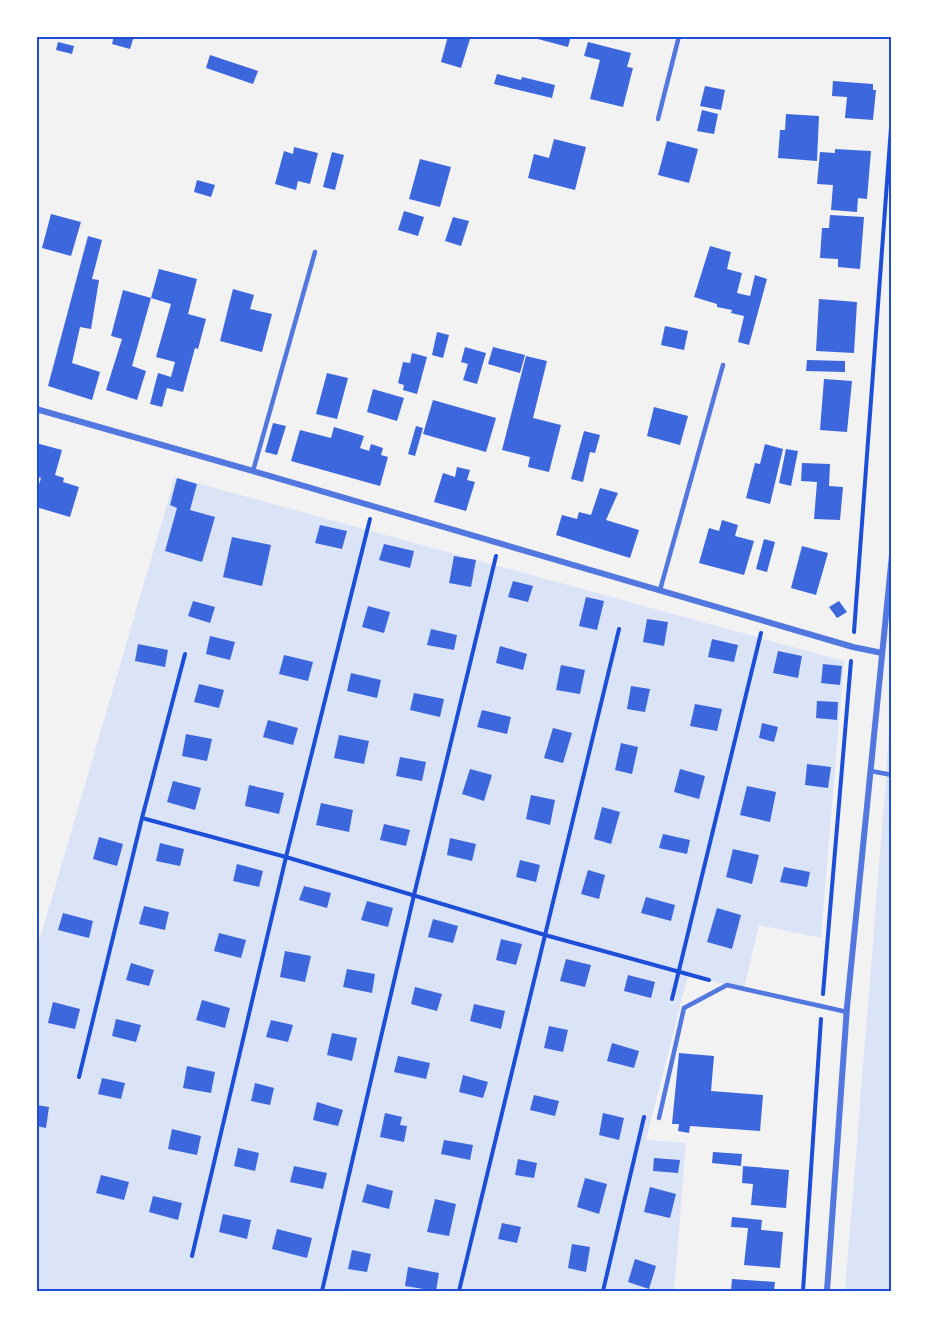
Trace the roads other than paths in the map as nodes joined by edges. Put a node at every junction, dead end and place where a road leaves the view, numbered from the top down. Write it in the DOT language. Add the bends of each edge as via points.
graph roads {
  1 [pos="679,36"];
  2 [pos="658,119"];
  3 [pos="315,252"];
  4 [pos="723,365"];
  5 [pos="36,409"];
  6 [pos="253,471"];
  7 [pos="892,555"];
  8 [pos="660,590"];
  9 [pos="882,653"];
  10 [pos="871,771"];
  11 [pos="892,775"];
  12 [pos="847,1012"];
  13 [pos="659,1118"];
  14 [pos="826,1291"];
  1 -- 2 [label="lane"];
  3 -- 6 [label="lane"];
  4 -- 8 [label="lane"];
  5 -- 6 [label="street"];
  6 -- 8 [label="street"];
  7 -- 9 [label="street"];
  8 -- 9 [label="street"];
  9 -- 10 [label="street"];
  10 -- 11 [label="lane"];
  10 -- 12 [label="street"];
  12 -- 13 [label="lane" via="727,985 684,1008"];
  12 -- 14 [label="street"];
}
